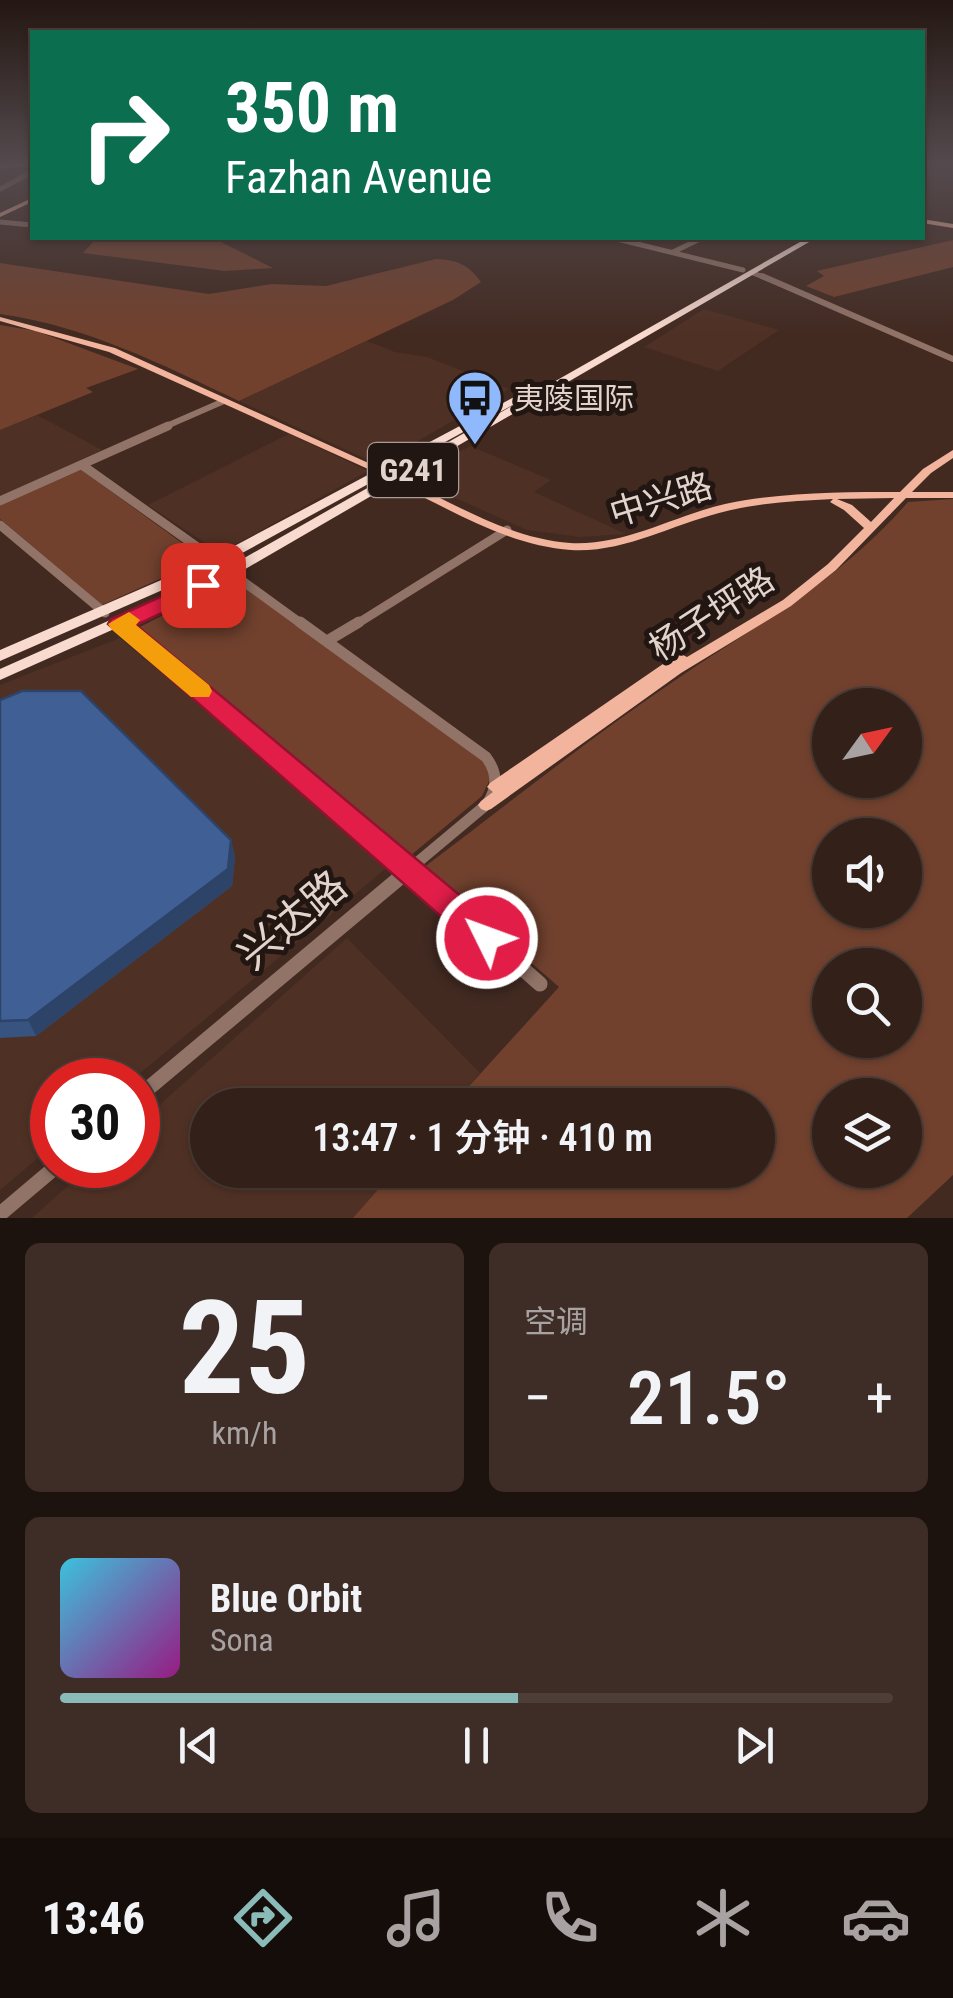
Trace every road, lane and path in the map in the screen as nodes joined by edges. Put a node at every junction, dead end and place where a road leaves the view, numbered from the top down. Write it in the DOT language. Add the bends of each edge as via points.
graph roads {
  1 [pos="925,222"];
  2 [pos="953,227"];
  3 [pos="621,240"];
  4 [pos="698,240"];
  5 [pos="796,240"];
  6 [pos="808,240"];
  7 [pos="672,252"];
  8 [pos="748,271"];
  9 [pos="0,319"];
  10 [pos="953,360"];
  11 [pos="224,401"];
  12 [pos="953,450"];
  13 [pos="82,464"];
  14 [pos="928,471"];
  15 [pos="381,472"];
  16 [pos="396,480"];
  17 [pos="953,493"];
  18 [pos="895,496"];
  19 [pos="816,500"];
  20 [pos="0,501"];
  21 [pos="0,525"];
  22 [pos="869,526"];
  23 [pos="507,530"];
  24 [pos="217,561"];
  25 [pos="230,572"];
  26 [pos="106,613"];
  27 [pos="120,624"];
  28 [pos="326,641"];
  29 [pos="0,656"];
  30 [pos="0,674"];
  31 [pos="495,787"];
  32 [pos="486,806"];
  33 [pos="408,867"];
  34 [pos="540,984"];
  35 [pos="160,1078"];
  36 [pos="31,1188"];
  37 [pos="0,1214"];
  1 -- 2 [label="main road"];
  3 -- 7 [label="street"];
  4 -- 7 [label="street"];
  5 -- 8 [label="highway, G241"];
  6 -- 8 [label="highway, G241"];
  7 -- 8 [label="street"];
  8 -- 10 [label="street"];
  8 -- 15 [label="highway, G241"];
  8 -- 16 [label="highway, G241"];
  9 -- 11 [label="main road" via="96,344"];
  11 -- 13 [label="street"];
  11 -- 15 [label="main road"];
  12 -- 14 [label="main road, 杨子坪路"];
  12 -- 18 [label="main road"];
  13 -- 20 [label="street"];
  13 -- 24 [label="street"];
  14 -- 17 [label="main road" via="928,482"];
  14 -- 18 [label="main road, 杨子坪路"];
  15 -- 24 [label="highway, G241"];
  16 -- 23 [label="main road, 中兴路"];
  16 -- 25 [label="highway, G241"];
  17 -- 18 [label="main road, 中兴路"];
  18 -- 19 [label="main road, 中兴路"];
  18 -- 22 [label="main road, 杨子坪路"];
  19 -- 22 [label="main road" via="851,508"];
  19 -- 23 [label="main road, 中兴路" via="725,508 602,546 549,543"];
  21 -- 26 [label="street"];
  22 -- 31 [label="main road, 杨子坪路" via="776,602 668,665"];
  22 -- 32 [label="main road, 杨子坪路" via="787,603 676,670"];
  23 -- 28 [label="street"];
  24 -- 26 [label="highway, G241"];
  25 -- 27 [label="highway, G241"];
  25 -- 28 [label="street"];
  26 -- 29 [label="highway, G241"];
  27 -- 30 [label="highway, G241"];
  27 -- 33 [label="street"];
  28 -- 31 [label="street" via="486,758"];
  31 -- 32 [label="street, 兴达路"];
  32 -- 33 [label="street, 兴达路"];
  33 -- 34 [label="street"];
  33 -- 35 [label="street, 兴达路"];
  36 -- 37 [label="street"];
}
